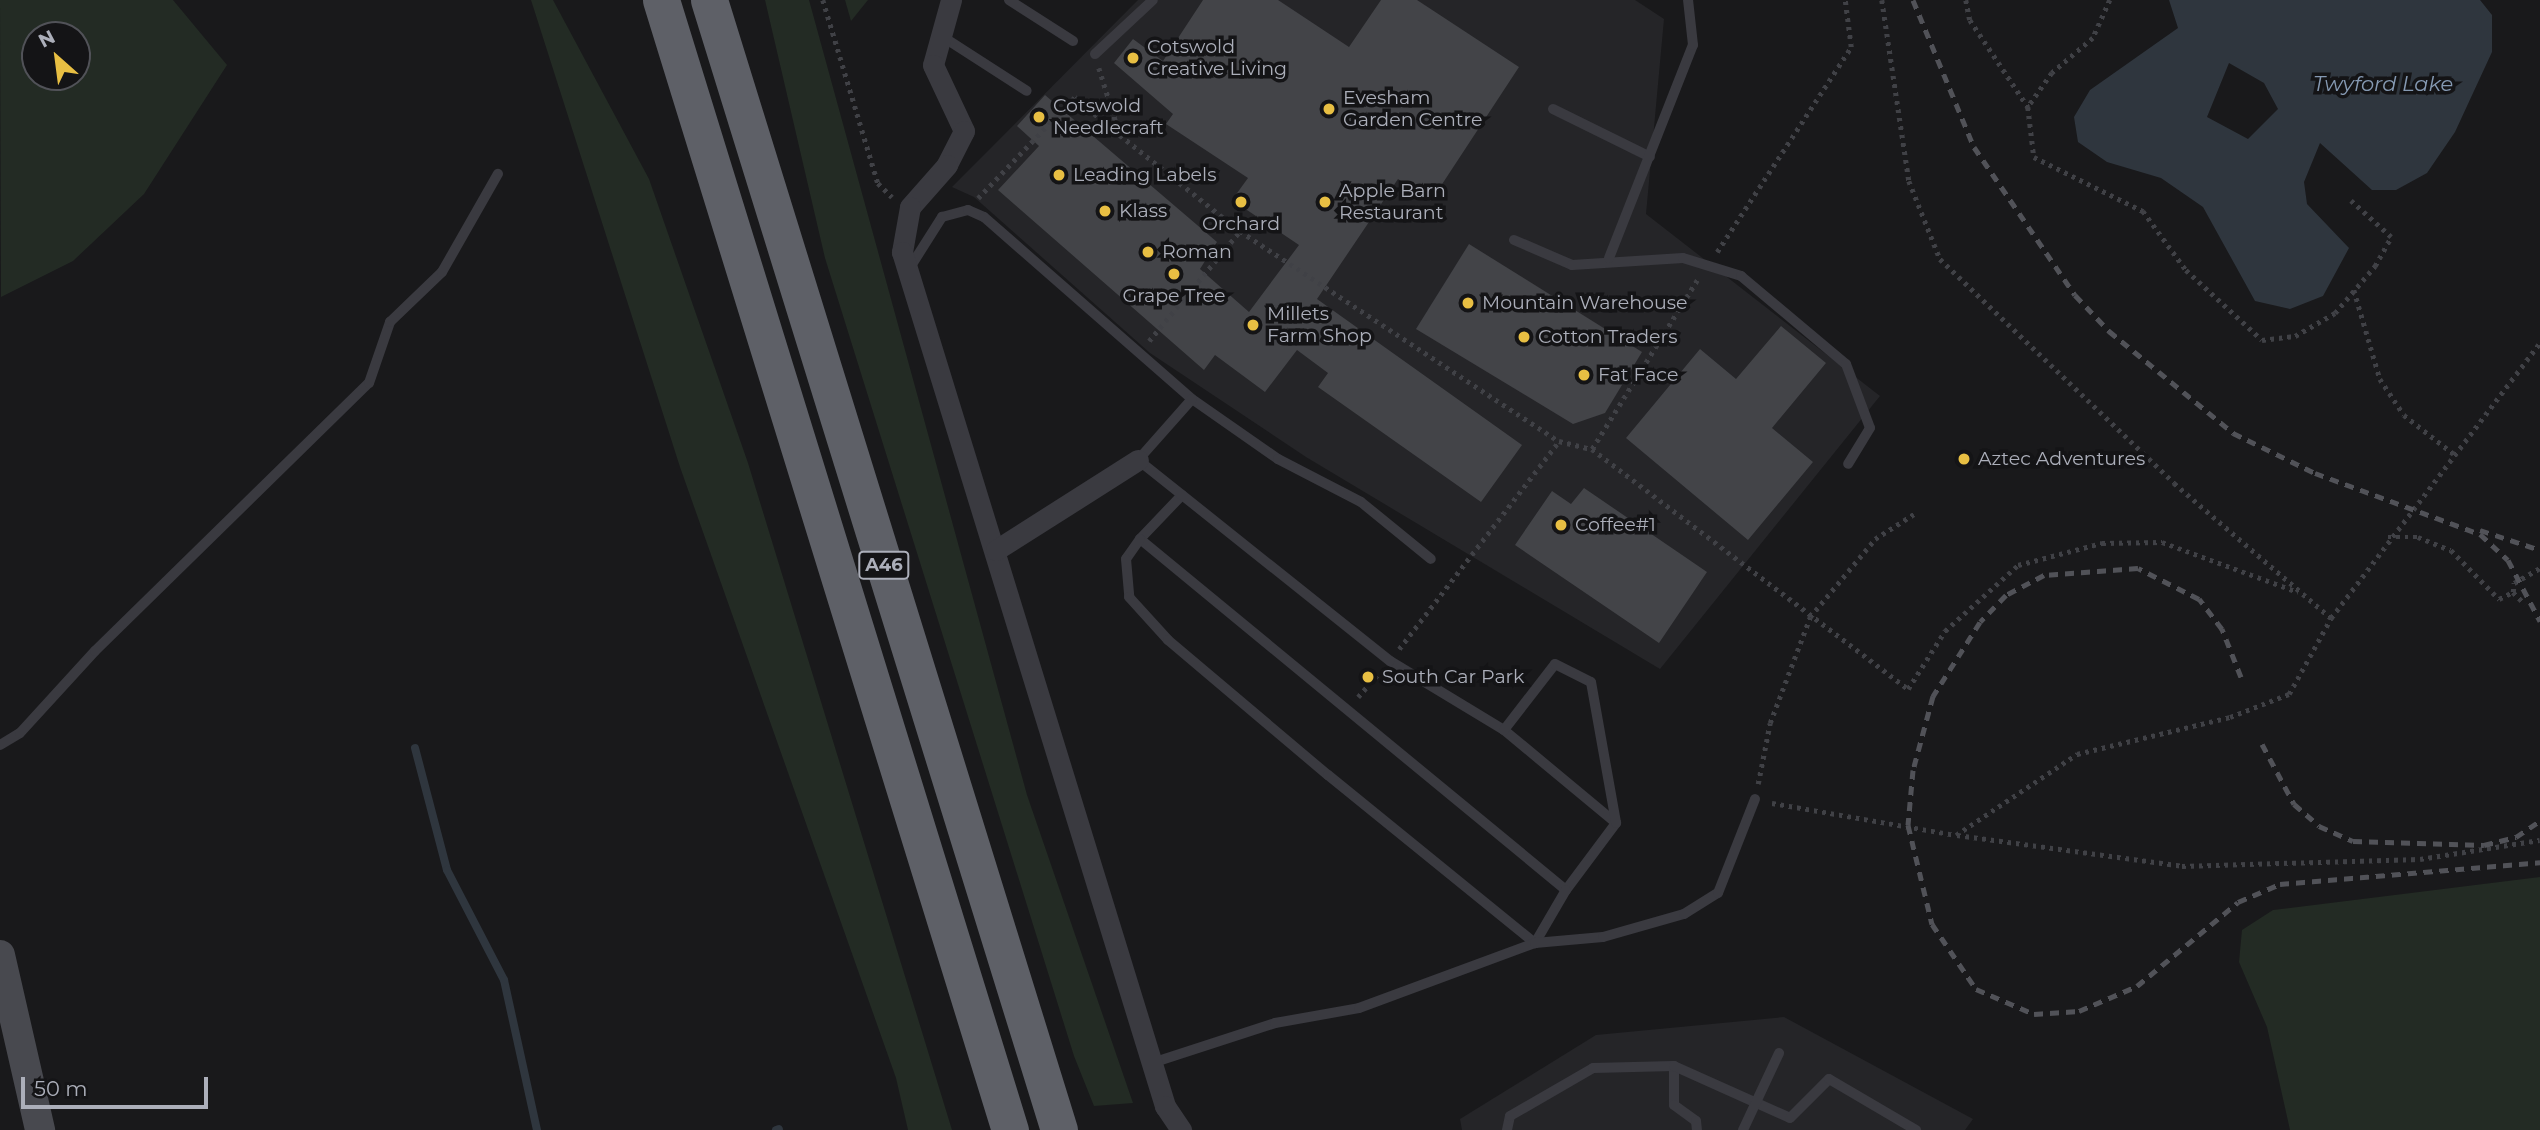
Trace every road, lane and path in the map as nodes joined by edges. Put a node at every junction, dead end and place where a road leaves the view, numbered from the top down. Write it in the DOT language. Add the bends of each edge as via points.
graph roads {
  1 [pos="661,0"];
  2 [pos="709,0"];
  3 [pos="823,0"];
  4 [pos="951,0"];
  5 [pos="1009,0"];
  6 [pos="1153,0"];
  7 [pos="1688,0"];
  8 [pos="1845,0"];
  9 [pos="1882,0"];
  10 [pos="1966,0"];
  11 [pos="2110,0"];
  12 [pos="938,33"];
  13 [pos="1073,41"];
  14 [pos="1095,54"];
  15 [pos="1027,91"];
  16 [pos="2028,107"];
  17 [pos="1553,109"];
  18 [pos="1120,135"];
  19 [pos="1650,157"];
  20 [pos="498,174"];
  21 [pos="2351,201"];
  22 [pos="910,207"];
  23 [pos="968,209"];
  24 [pos="1240,231"];
  25 [pos="1514,240"];
  26 [pos="1609,258"];
  27 [pos="1708,265"];
  28 [pos="906,274"];
  29 [pos="2354,290"];
  30 [pos="2540,343"];
  31 [pos="1137,356"];
  32 [pos="1192,399"];
  33 [pos="1559,441"];
  34 [pos="1592,449"];
  35 [pos="2454,454"];
  36 [pos="1138,460"];
  37 [pos="1848,464"];
  38 [pos="1182,495"];
  39 [pos="1914,514"];
  40 [pos="2388,537"];
  41 [pos="1140,539"];
  42 [pos="996,550"];
  43 [pos="1431,559"];
  44 [pos="2540,568"];
  45 [pos="2298,592"];
  46 [pos="2513,592"];
  47 [pos="2525,604"];
  48 [pos="1810,618"];
  49 [pos="2331,618"];
  50 [pos="1390,661"];
  51 [pos="1348,708"];
  52 [pos="1504,730"];
  53 [pos="0,745"];
  54 [pos="1755,800"];
  55 [pos="1616,823"];
  56 [pos="1956,835"];
  57 [pos="2540,840"];
  58 [pos="1566,890"];
  59 [pos="1535,943"];
  60 [pos="0,955"];
  61 [pos="1779,1053"];
  62 [pos="1152,1063"];
  63 [pos="1674,1066"];
  64 [pos="1758,1098"];
  65 [pos="40,1130"];
  66 [pos="1010,1130"];
  67 [pos="1059,1130"];
  68 [pos="1181,1130"];
  69 [pos="1507,1130"];
  70 [pos="1697,1130"];
  71 [pos="1743,1130"];
  72 [pos="1916,1130"];
  1 -- 66 [label="highway, A46"];
  2 -- 67 [label="highway, A46"];
  3 -- 22 [label="path" via="878,183"];
  4 -- 12 [label="street"];
  5 -- 13 [label="lane"];
  6 -- 14 [label="lane"];
  7 -- 19 [label="lane" via="1693,45"];
  8 -- 27 [label="path" via="1850,47"];
  9 -- 45 [label="path" via="1909,181 1940,259"];
  10 -- 16 [label="path" via="1970,20"];
  11 -- 16 [label="path" via="2093,38 2052,73"];
  12 -- 15 [label="lane"];
  12 -- 22 [label="street" via="933,65 964,131 947,165"];
  14 -- 18 [label="path"];
  16 -- 29 [label="path" via="2034,157 2143,211 2186,270 2262,340 2295,336 2335,313"];
  17 -- 19 [label="lane"];
  18 -- 23 [label="path" via="1075,97"];
  18 -- 24 [label="path"];
  19 -- 26 [label="lane"];
  20 -- 53 [label="lane" via="442,272 390,322 369,383 95,651 20,733"];
  21 -- 29 [label="path" via="2391,237"];
  22 -- 28 [label="street" via="902,252"];
  23 -- 28 [label="lane" via="931,226"];
  23 -- 31 [label="lane" via="1009,235"];
  24 -- 31 [label="path"];
  24 -- 33 [label="path"];
  25 -- 26 [label="lane" via="1572,265"];
  26 -- 27 [label="lane" via="1683,258"];
  27 -- 34 [label="path"];
  27 -- 37 [label="lane" via="1741,276 1846,364 1870,428"];
  28 -- 42 [label="street"];
  29 -- 35 [label="path" via="2380,379 2404,415"];
  30 -- 35 [label="path"];
  31 -- 32 [label="lane"];
  32 -- 36 [label="lane"];
  32 -- 43 [label="lane" via="1278,459 1361,502"];
  33 -- 34 [label="path"];
  33 -- 50 [label="path"];
  34 -- 48 [label="path"];
  35 -- 40 [label="path"];
  36 -- 38 [label="lane"];
  36 -- 42 [label="street"];
  38 -- 41 [label="lane"];
  38 -- 50 [label="lane"];
  39 -- 48 [label="path" via="1875,539"];
  40 -- 46 [label="path" via="2418,537 2451,550 2500,599"];
  40 -- 49 [label="path"];
  41 -- 51 [label="lane"];
  41 -- 59 [label="lane" via="1126,559 1129,597 1168,640"];
  42 -- 62 [label="street"];
  44 -- 46 [label="path" via="2514,583"];
  45 -- 48 [label="path" via="2162,542 2090,546 2018,565 1945,631 1908,689"];
  45 -- 49 [label="path"];
  46 -- 47 [label="path"];
  48 -- 54 [label="path" via="1770,723"];
  49 -- 56 [label="path" via="2289,694 2230,717 2077,754"];
  50 -- 51 [label="path"];
  50 -- 52 [label="lane"];
  51 -- 58 [label="lane"];
  52 -- 55 [label="lane"];
  52 -- 55 [label="lane" via="1555,664 1591,682"];
  54 -- 56 [label="path"];
  54 -- 59 [label="lane" via="1718,893 1684,914 1603,937"];
  55 -- 58 [label="lane"];
  56 -- 57 [label="path" via="2182,866 2420,859"];
  58 -- 59 [label="lane"];
  59 -- 62 [label="lane" via="1359,1008 1275,1023"];
  60 -- 65 [label="main road"];
  61 -- 64 [label="lane"];
  62 -- 68 [label="street" via="1165,1105"];
  63 -- 64 [label="lane"];
  63 -- 69 [label="lane" via="1593,1069 1510,1116"];
  63 -- 70 [label="lane" via="1674,1105 1696,1121"];
  64 -- 71 [label="lane"];
  64 -- 72 [label="lane" via="1790,1118 1829,1079"];
}
